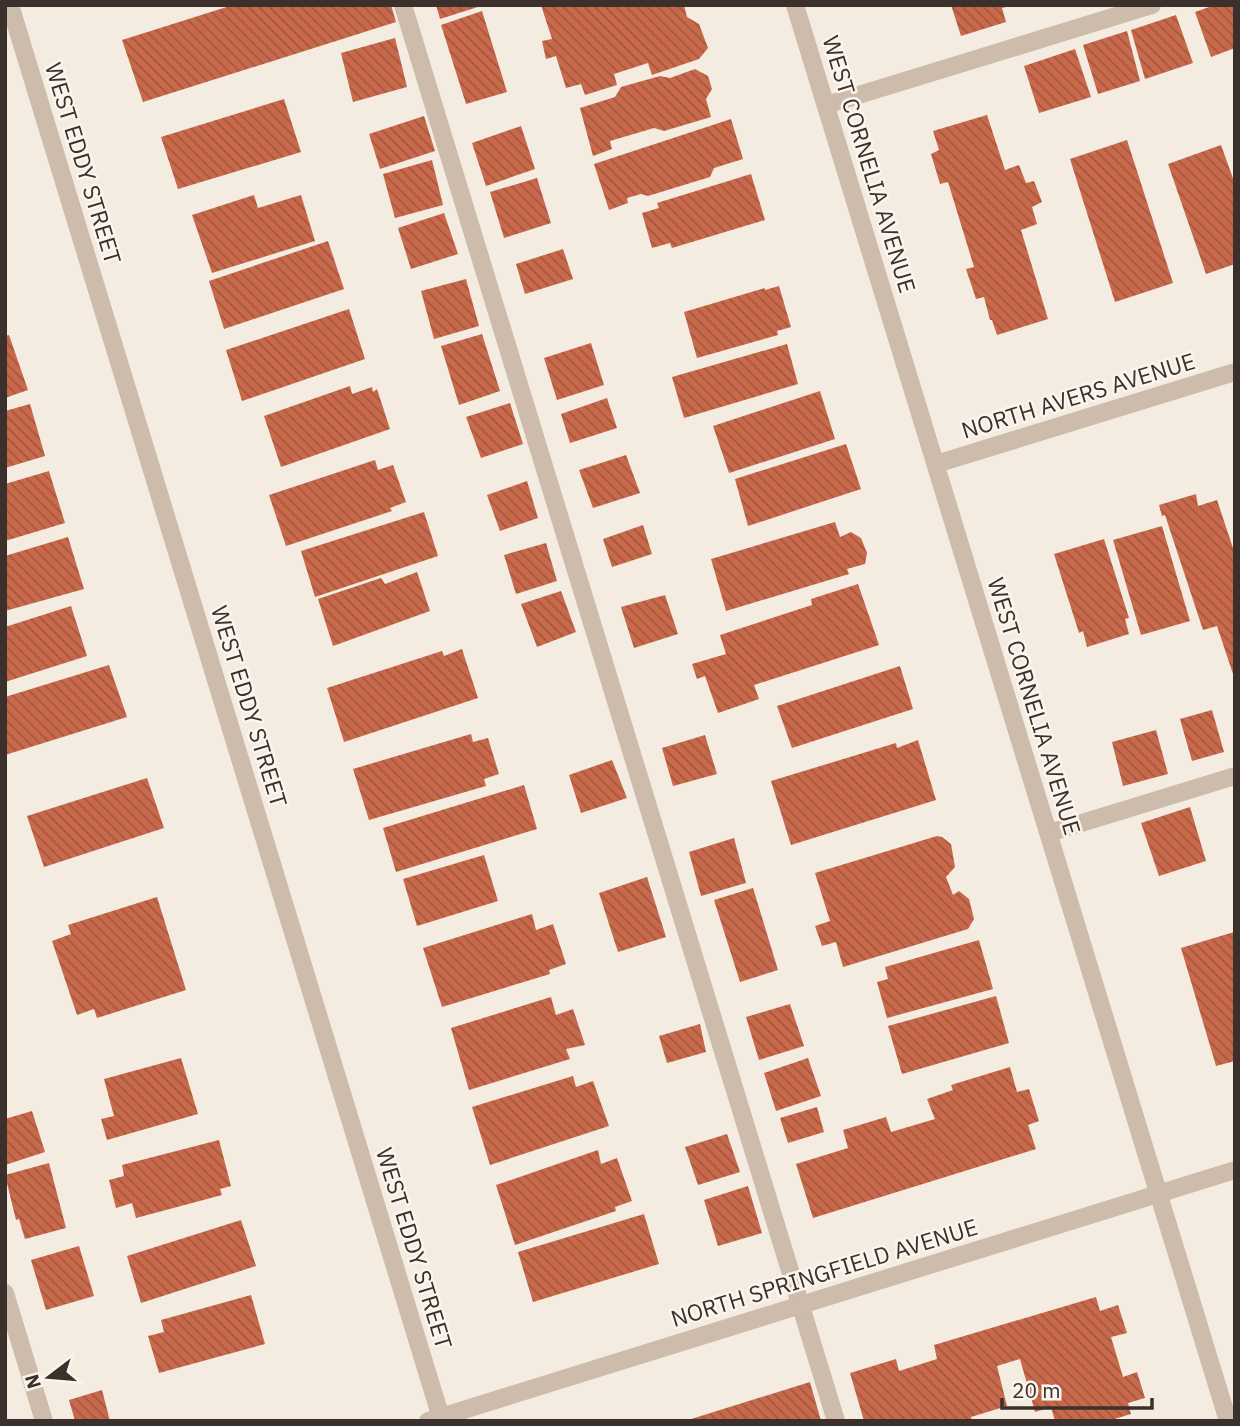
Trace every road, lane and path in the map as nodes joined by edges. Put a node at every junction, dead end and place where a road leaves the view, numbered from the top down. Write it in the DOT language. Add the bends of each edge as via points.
graph roads {
  1 [pos="10,5"];
  2 [pos="403,5"];
  3 [pos="796,5"];
  4 [pos="1152,5"];
  5 [pos="826,105"];
  6 [pos="1235,372"];
  7 [pos="936,464"];
  8 [pos="1235,776"];
  9 [pos="1049,834"];
  10 [pos="1235,1170"];
  11 [pos="1159,1194"];
  12 [pos="5,1293"];
  13 [pos="800,1305"];
  14 [pos="437,1419"];
  15 [pos="44,1421"];
  16 [pos="836,1421"];
  17 [pos="1228,1421"];
  1 -- 14 [label="street, WEST EDDY STREET"];
  2 -- 13 [label="street"];
  3 -- 5 [label="street, WEST CORNELIA AVENUE"];
  4 -- 5 [label="street"];
  5 -- 7 [label="street, WEST CORNELIA AVENUE"];
  6 -- 7 [label="street, NORTH AVERS AVENUE"];
  7 -- 9 [label="street, WEST CORNELIA AVENUE"];
  8 -- 9 [label="street"];
  9 -- 11 [label="street, WEST CORNELIA AVENUE"];
  10 -- 11 [label="street, NORTH SPRINGFIELD AVENUE"];
  11 -- 13 [label="street, NORTH SPRINGFIELD AVENUE"];
  11 -- 17 [label="street, WEST CORNELIA AVENUE"];
  12 -- 15 [label="street"];
  13 -- 14 [label="street, NORTH SPRINGFIELD AVENUE"];
  13 -- 16 [label="street"];
}
